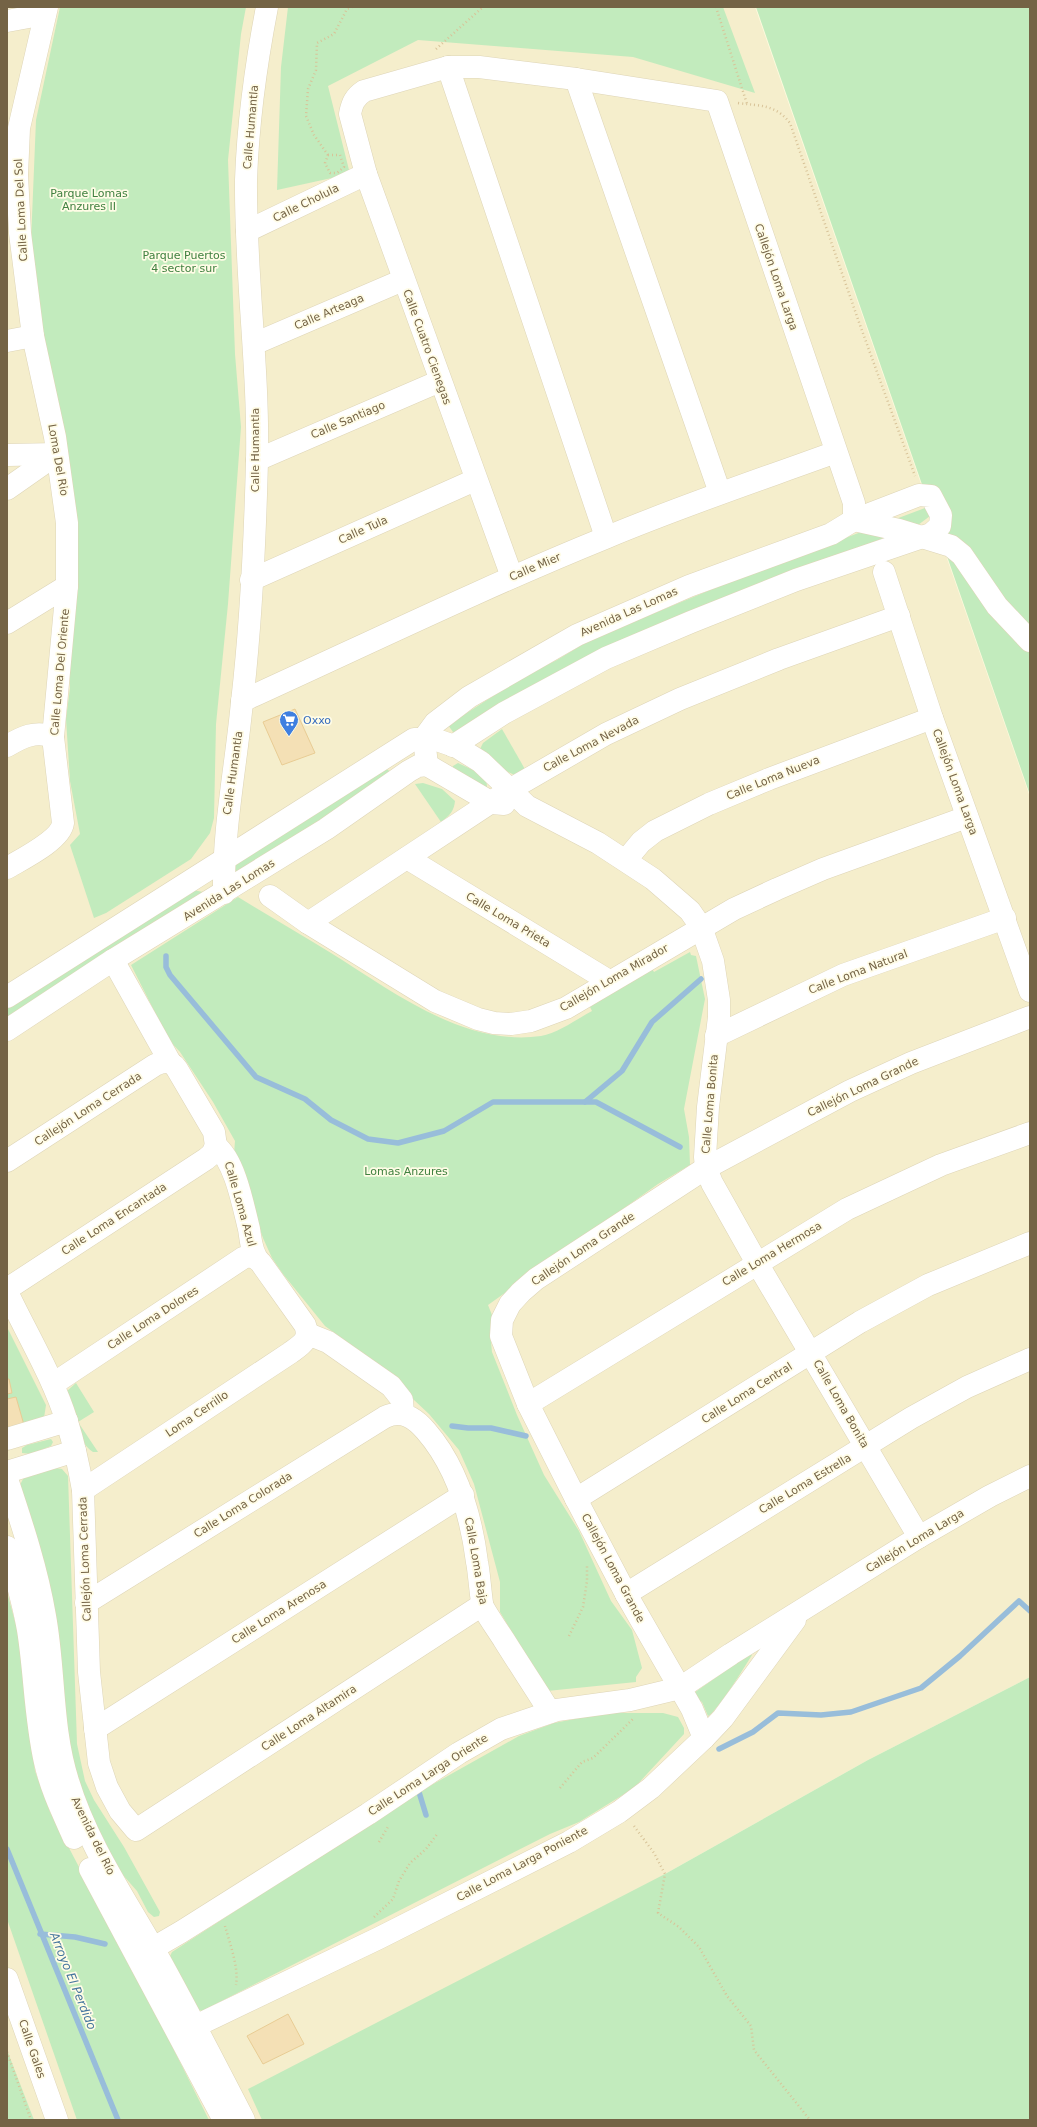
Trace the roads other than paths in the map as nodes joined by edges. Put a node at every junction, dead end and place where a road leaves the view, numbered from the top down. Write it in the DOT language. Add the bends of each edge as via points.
graph roads {
  1 [pos="267,7"];
  2 [pos="46,10"];
  3 [pos="7,21"];
  4 [pos="441,59"];
  5 [pos="576,79"];
  6 [pos="13,129"];
  7 [pos="366,174"];
  8 [pos="247,231"];
  9 [pos="14,234"];
  10 [pos="403,280"];
  11 [pos="33,336"];
  12 [pos="7,341"];
  13 [pos="254,344"];
  14 [pos="440,381"];
  15 [pos="836,452"];
  16 [pos="7,454"];
  17 [pos="57,454"];
  18 [pos="257,460"];
  19 [pos="475,480"];
  20 [pos="7,489"];
  21 [pos="720,494"];
  22 [pos="854,520"];
  23 [pos="606,537"];
  24 [pos="923,538"];
  25 [pos="884,572"];
  26 [pos="512,577"];
  27 [pos="251,580"];
  28 [pos="67,586"];
  29 [pos="899,616"];
  30 [pos="7,623"];
  31 [pos="1030,641"];
  32 [pos="242,702"];
  33 [pos="932,718"];
  34 [pos="53,737"];
  35 [pos="424,738"];
  36 [pos="7,746"];
  37 [pos="453,746"];
  38 [pos="427,765"];
  39 [pos="512,789"];
  40 [pos="492,803"];
  41 [pos="527,806"];
  42 [pos="968,817"];
  43 [pos="407,858"];
  44 [pos="626,860"];
  45 [pos="224,862"];
  46 [pos="7,868"];
  47 [pos="224,893"];
  48 [pos="270,896"];
  49 [pos="1005,918"];
  50 [pos="308,923"];
  51 [pos="701,927"];
  52 [pos="114,960"];
  53 [pos="609,981"];
  54 [pos="1030,991"];
  55 [pos="7,997"];
  56 [pos="1030,1017"];
  57 [pos="7,1030"];
  58 [pos="716,1036"];
  59 [pos="170,1062"];
  60 [pos="1030,1133"];
  61 [pos="216,1146"];
  62 [pos="7,1161"];
  63 [pos="706,1168"];
  64 [pos="1030,1243"];
  65 [pos="255,1258"];
  66 [pos="757,1263"];
  67 [pos="7,1289"];
  68 [pos="7,1292"];
  69 [pos="308,1334"];
  70 [pos="811,1352"];
  71 [pos="1030,1360"];
  72 [pos="53,1384"];
  73 [pos="528,1404"];
  74 [pos="403,1414"];
  75 [pos="67,1421"];
  76 [pos="7,1439"];
  77 [pos="866,1447"];
  78 [pos="74,1451"];
  79 [pos="7,1472"];
  80 [pos="1030,1476"];
  81 [pos="7,1479"];
  82 [pos="83,1490"];
  83 [pos="463,1495"];
  84 [pos="576,1499"];
  85 [pos="920,1537"];
  86 [pos="7,1547"];
  87 [pos="626,1594"];
  88 [pos="86,1602"];
  89 [pos="482,1605"];
  90 [pos="802,1611"];
  91 [pos="680,1688"];
  92 [pos="550,1712"];
  93 [pos="95,1729"];
  94 [pos="704,1738"];
  95 [pos="136,1830"];
  96 [pos="145,1952"];
  97 [pos="7,1979"];
  98 [pos="187,2030"];
  99 [pos="57,2120"];
  100 [pos="224,2120"];
  101 [pos="244,2120"];
  1 -- 8 [label="street, Calle Humantla" via="258,53 251,114 246,179"];
  2 -- 3 [label="street"];
  2 -- 6 [label="street, Calle Loma Del Sol"];
  4 -- 5 [label="street" via="479,67"];
  4 -- 7 [label="street, Calle Cuatro Cienegas" via="357,96 350,114"];
  4 -- 23 [label="street"];
  5 -- 15 [label="street, Callejón Loma Larga" via="717,101"];
  5 -- 21 [label="street"];
  6 -- 9 [label="street, Calle Loma Del Sol" via="17,175"];
  7 -- 8 [label="street, Calle Cholula"];
  7 -- 10 [label="street, Calle Cuatro Cienegas"];
  8 -- 13 [label="street, Calle Humantla"];
  9 -- 11 [label="street, Calle Loma Del Sol"];
  10 -- 13 [label="street, Calle Arteaga"];
  10 -- 14 [label="street, Calle Cuatro Cienegas"];
  11 -- 12 [label="street"];
  11 -- 17 [label="street, Loma Del Rio"];
  13 -- 18 [label="street, Calle Humantla"];
  14 -- 18 [label="street, Calle Santiago"];
  14 -- 19 [label="street, Calle Cuatro Cienegas"];
  15 -- 21 [label="street, Calle Mier"];
  15 -- 22 [label="street, Callejón Loma Larga" via="854,503"];
  16 -- 17 [label="street"];
  17 -- 20 [label="street"];
  17 -- 28 [label="street, Loma Del Rio" via="67,524"];
  18 -- 27 [label="street, Calle Humantla"];
  19 -- 26 [label="street, Calle Cuatro Cienegas"];
  19 -- 27 [label="street, Calle Tula"];
  21 -- 23 [label="street, Calle Mier"];
  22 -- 24 [label="street"];
  22 -- 24 [label="street, Avenida Las Lomas" via="919,495 931,496 941,515 940,526"];
  22 -- 35 [label="street, Avenida Las Lomas" via="831,534 689,586 577,634 469,697 435,723"];
  23 -- 26 [label="street, Calle Mier"];
  24 -- 31 [label="street" via="951,546 962,555 997,606"];
  24 -- 37 [label="street" via="796,580 606,658 504,714"];
  25 -- 29 [label="street, Callejón Loma Larga"];
  26 -- 32 [label="street, Calle Mier"];
  27 -- 32 [label="street, Calle Humantla"];
  28 -- 30 [label="street"];
  28 -- 34 [label="street, Calle Loma Del Oriente"];
  29 -- 33 [label="street, Callejón Loma Larga"];
  29 -- 39 [label="street, Calle Loma Nevada" via="779,659 680,699 606,734"];
  32 -- 45 [label="street, Calle Humantla" via="226,821"];
  33 -- 42 [label="street, Callejón Loma Larga"];
  33 -- 44 [label="street, Calle Loma Nueva" via="710,804 655,831 641,842"];
  34 -- 36 [label="street" via="32,734"];
  34 -- 46 [label="street, Calle Loma Del Oriente" via="64,816 63,829 53,839"];
  35 -- 37 [label="street, Calle Loma Bonita"];
  35 -- 38 [label="street"];
  35 -- 45 [label="street" via="414,739 396,750"];
  37 -- 39 [label="street, Calle Loma Bonita" via="481,762"];
  38 -- 40 [label="street, Calle Loma Bonita"];
  38 -- 47 [label="street, Avenida Las Lomas" via="408,771 326,829"];
  39 -- 40 [label="street, Calle Loma Nevada"];
  39 -- 41 [label="street, Calle Loma Bonita"];
  40 -- 41 [label="street, Calle Loma Bonita"];
  40 -- 43 [label="street, Calle Loma Nevada"];
  41 -- 44 [label="street, Calle Loma Bonita"];
  42 -- 49 [label="street, Callejón Loma Larga"];
  42 -- 51 [label="street, Callejón Loma Mirador" via="823,869 734,909"];
  43 -- 50 [label="street, Calle Loma Nevada"];
  43 -- 53 [label="street, Calle Loma Prieta"];
  44 -- 51 [label="street, Calle Loma Bonita" via="674,895"];
  45 -- 47 [label="street, Calle Humantla"];
  45 -- 55 [label="street"];
  47 -- 52 [label="street, Avenida Las Lomas"];
  48 -- 50 [label="street, Callejón Loma Mirador"];
  49 -- 54 [label="street, Callejón Loma Larga"];
  49 -- 58 [label="street, Calle Loma Natural" via="842,976"];
  50 -- 53 [label="street, Callejón Loma Mirador" via="435,1000 466,1015 494,1023 511,1024 547,1016 566,1008"];
  51 -- 53 [label="street, Callejón Loma Mirador"];
  51 -- 58 [label="street, Calle Loma Bonita" via="709,946 716,978 719,1000"];
  52 -- 57 [label="street, Avenida Las Lomas"];
  52 -- 59 [label="street"];
  56 -- 63 [label="street, Callejón Loma Grande" via="911,1063 856,1088"];
  58 -- 63 [label="street, Calle Loma Bonita" via="708,1107"];
  59 -- 61 [label="street" via="177,1069 214,1132"];
  59 -- 62 [label="street, Callejón Loma Cerrada" via="155,1065"];
  60 -- 66 [label="street, Calle Loma Hermosa" via="941,1165 892,1186 847,1209"];
  61 -- 65 [label="street, Calle Loma Azul" via="223,1151 229,1161"];
  61 -- 67 [label="street, Calle Loma Encantada" via="206,1159"];
  63 -- 66 [label="street, Calle Loma Bonita"];
  63 -- 73 [label="street, Callejón Loma Grande" via="536,1279 510,1304 502,1320 501,1336"];
  64 -- 70 [label="street, Calle Loma Central" via="928,1285"];
  65 -- 69 [label="street, Calle Loma Azul" via="305,1325"];
  65 -- 72 [label="street, Calle Loma Dolores" via="244,1258"];
  66 -- 70 [label="street, Calle Loma Bonita"];
  66 -- 73 [label="street, Calle Loma Hermosa"];
  68 -- 72 [label="street, Callejón Loma Cerrada"];
  69 -- 74 [label="street" via="328,1342 391,1386 402,1400"];
  69 -- 82 [label="street, Loma Cerrillo" via="306,1340 290,1353"];
  70 -- 77 [label="street, Calle Loma Bonita"];
  70 -- 84 [label="street, Calle Loma Central"];
  71 -- 77 [label="street, Calle Loma Estrella" via="967,1387"];
  72 -- 75 [label="street, Callejón Loma Cerrada"];
  73 -- 84 [label="street, Callejón Loma Grande"];
  74 -- 83 [label="street, Calle Loma Baja" via="418,1422 436,1443"];
  74 -- 88 [label="street, Calle Loma Colorada" via="394,1413 385,1417"];
  75 -- 76 [label="street"];
  75 -- 78 [label="street, Callejón Loma Cerrada"];
  77 -- 85 [label="street, Calle Loma Bonita"];
  77 -- 87 [label="street, Calle Loma Estrella"];
  78 -- 79 [label="street"];
  78 -- 82 [label="street, Callejón Loma Cerrada"];
  80 -- 85 [label="street, Callejón Loma Larga"];
  81 -- 96 [label="street, Avenida del Río" via="31,1553 45,1617 56,1725 67,1780 80,1815"];
  82 -- 88 [label="street, Callejón Loma Cerrada"];
  83 -- 89 [label="street, Calle Loma Baja" via="471,1522"];
  83 -- 93 [label="street, Calle Loma Arenosa"];
  84 -- 87 [label="street, Callejón Loma Grande"];
  85 -- 90 [label="street, Callejón Loma Larga"];
  86 -- 96 [label="street, Avenida del Río" via="28,1631 36,1715 45,1763 56,1798 77,1844"];
  87 -- 91 [label="street, Callejón Loma Grande"];
  88 -- 93 [label="street, Callejón Loma Cerrada"];
  89 -- 92 [label="street, Calle Loma Baja"];
  89 -- 95 [label="street, Calle Loma Altamira"];
  90 -- 91 [label="street, Calle Loma Larga Oriente"];
  90 -- 94 [label="street, Calle Loma Larga Poniente" via="723,1718"];
  91 -- 92 [label="street, Calle Loma Larga Oriente" via="630,1700"];
  91 -- 94 [label="street, Callejón Loma Grande" via="701,1727"];
  92 -- 96 [label="street, Calle Loma Larga Oriente" via="501,1730 459,1753 368,1814"];
  93 -- 95 [label="street, Callejón Loma Cerrada" via="99,1763 107,1787 120,1811"];
  94 -- 98 [label="street, Calle Loma Larga Poniente" via="651,1788 562,1846"];
  96 -- 98 [label="street, Avenida del Río"];
  97 -- 99 [label="street, Calle Gales"];
  98 -- 100 [label="street, Avenida del Río"];
  98 -- 101 [label="street, Avenida del Río"];
}
